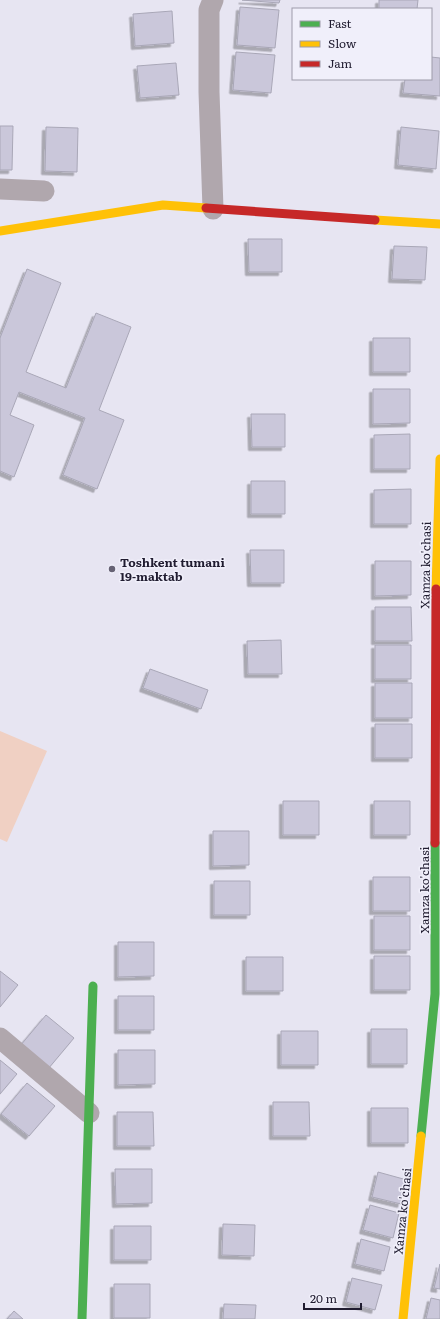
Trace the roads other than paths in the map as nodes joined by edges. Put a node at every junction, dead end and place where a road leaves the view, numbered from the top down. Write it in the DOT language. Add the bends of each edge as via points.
graph roads {
  1 [pos="213,0"];
  2 [pos="0,188"];
  3 [pos="44,191"];
  4 [pos="212,209"];
  5 [pos="440,224"];
  6 [pos="0,231"];
  7 [pos="440,459"];
  8 [pos="93,986"];
  9 [pos="0,1038"];
  10 [pos="89,1113"];
  11 [pos="82,1319"];
  12 [pos="403,1319"];
  1 -- 4 [label="street" via="209,10"];
  2 -- 3 [label="street"];
  4 -- 5 [label="street"];
  4 -- 6 [label="street" via="163,204"];
  7 -- 12 [label="street, Xamza ko'chasi" via="436,567 435,994"];
  8 -- 10 [label="street"];
  9 -- 10 [label="street"];
  10 -- 11 [label="street"];
}
